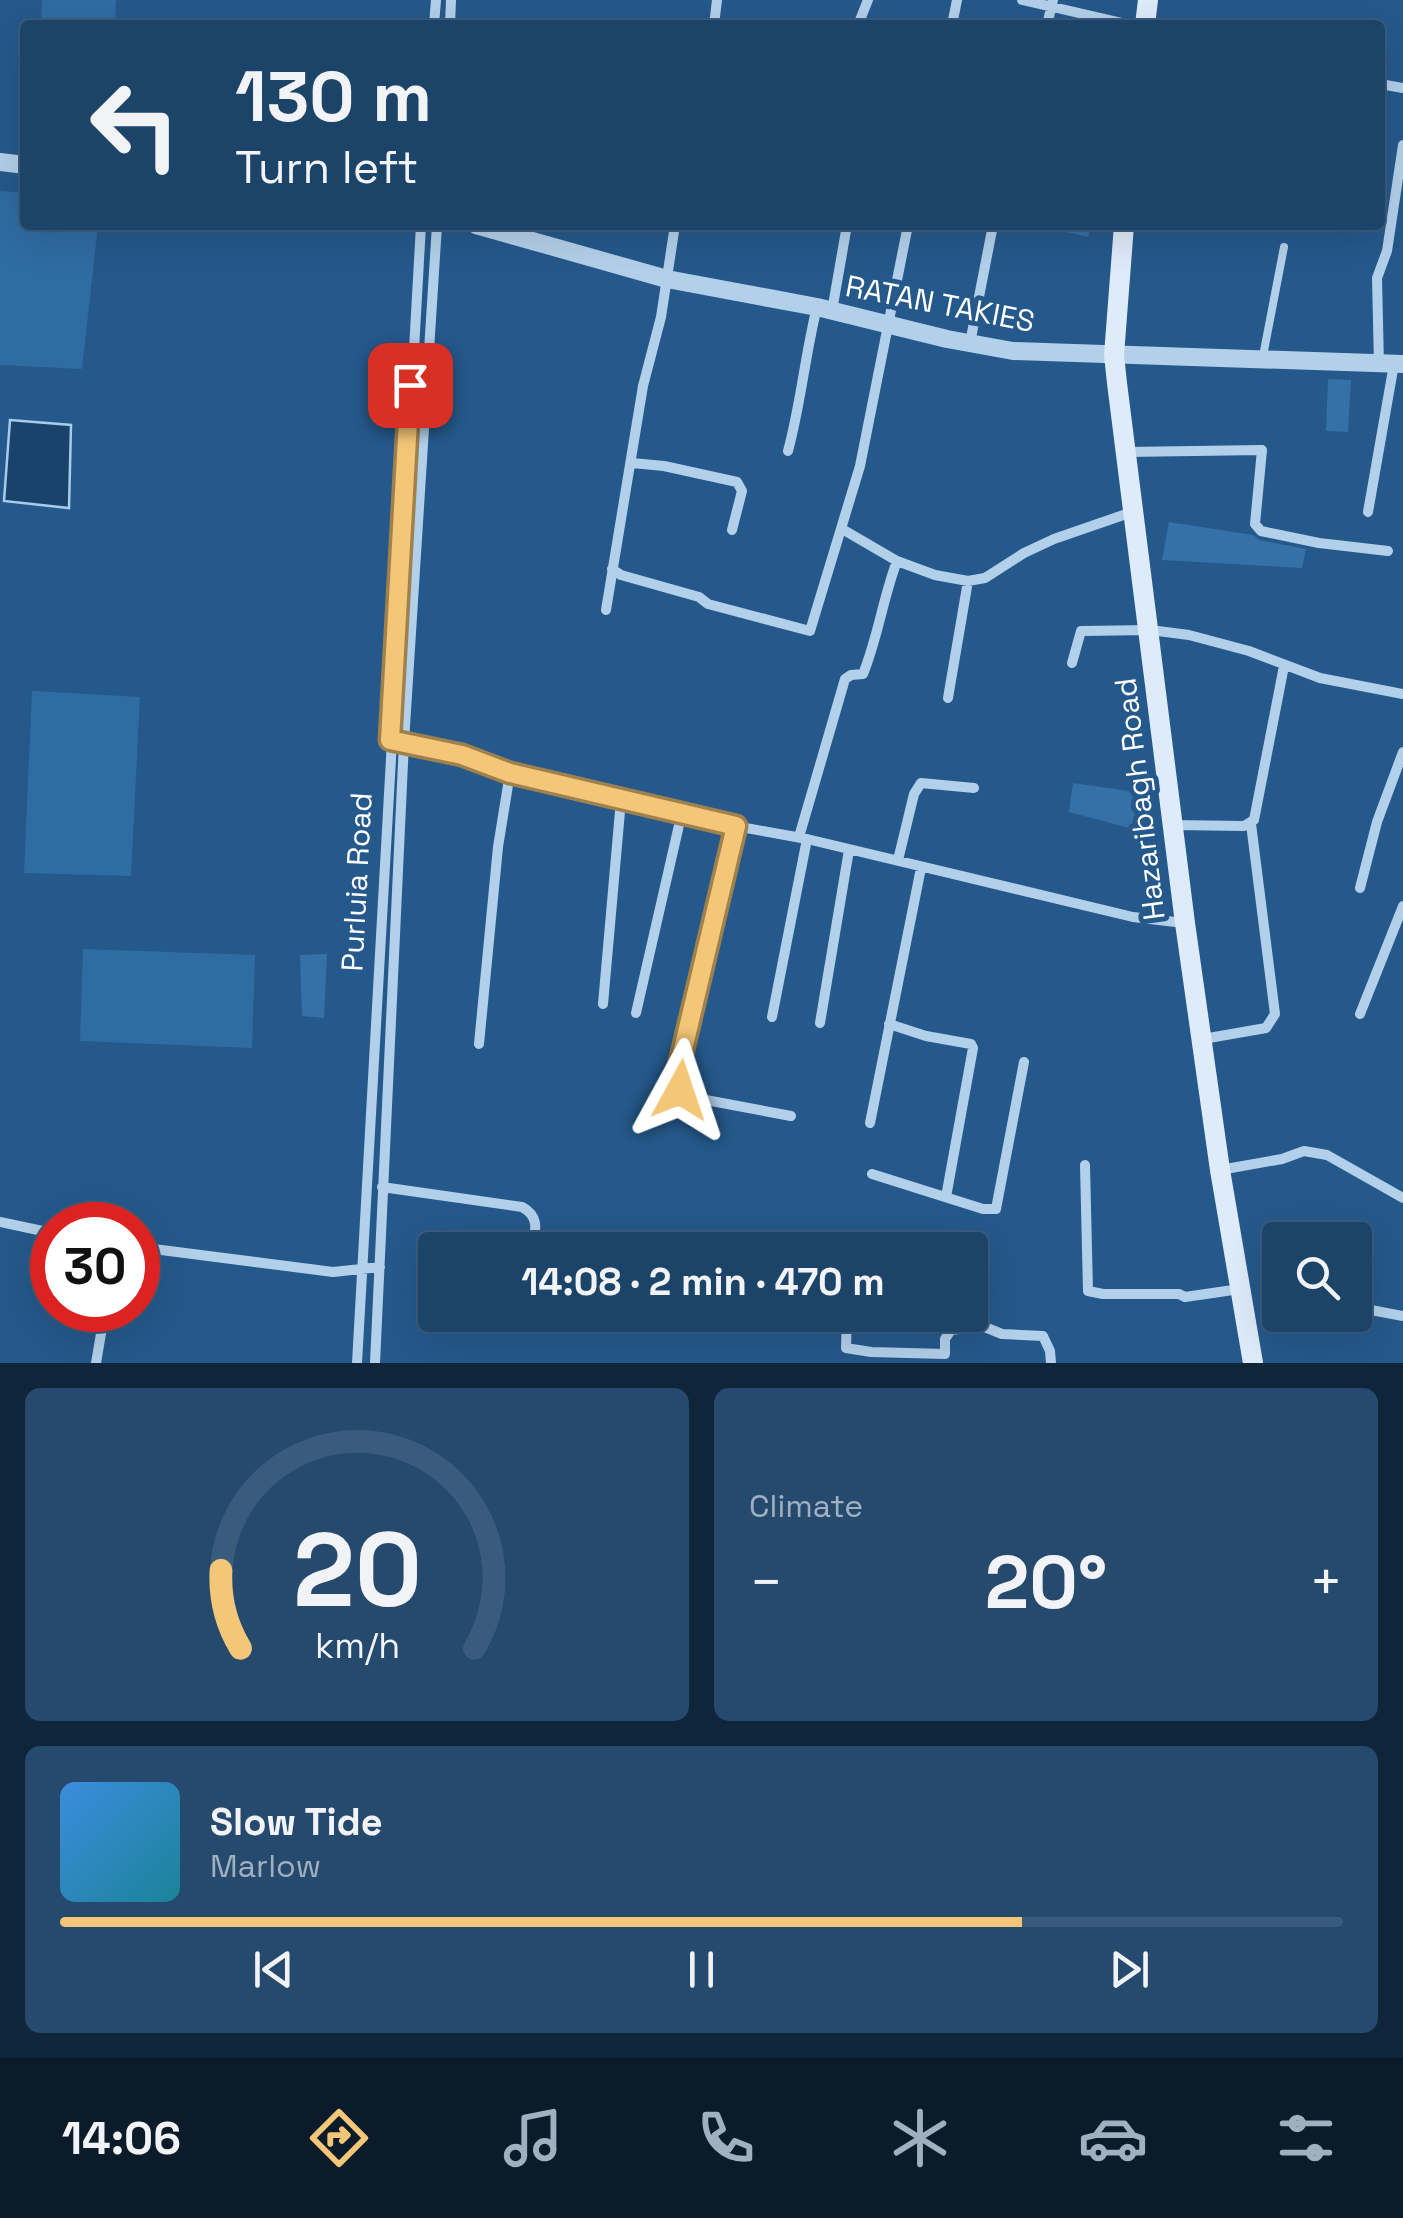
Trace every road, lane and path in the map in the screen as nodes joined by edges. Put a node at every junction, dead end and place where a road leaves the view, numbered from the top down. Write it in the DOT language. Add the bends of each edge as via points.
graph roads {
  1 [pos="1022,0"];
  2 [pos="1052,4"];
  3 [pos="1112,20"];
  4 [pos="1403,145"];
  5 [pos="421,230"];
  6 [pos="437,230"];
  7 [pos="493,230"];
  8 [pos="675,230"];
  9 [pos="846,230"];
  10 [pos="907,230"];
  11 [pos="992,230"];
  12 [pos="1124,230"];
  13 [pos="1284,247"];
  14 [pos="667,280"];
  15 [pos="824,309"];
  16 [pos="888,326"];
  17 [pos="970,343"];
  18 [pos="1114,355"];
  19 [pos="1263,360"];
  20 [pos="1392,364"];
  21 [pos="788,451"];
  22 [pos="1126,452"];
  23 [pos="632,463"];
  24 [pos="1133,512"];
  25 [pos="1368,512"];
  26 [pos="842,529"];
  27 [pos="732,530"];
  28 [pos="1388,551"];
  29 [pos="898,561"];
  30 [pos="612,568"];
  31 [pos="968,581"];
  32 [pos="606,610"];
  33 [pos="1150,630"];
  34 [pos="1072,663"];
  35 [pos="1284,666"];
  36 [pos="1403,694"];
  37 [pos="948,698"];
  38 [pos="390,740"];
  39 [pos="404,742"];
  40 [pos="1403,752"];
  41 [pos="510,773"];
  42 [pos="974,788"];
  43 [pos="621,800"];
  44 [pos="682,812"];
  45 [pos="1250,824"];
  46 [pos="1174,825"];
  47 [pos="736,826"];
  48 [pos="803,838"];
  49 [pos="849,850"];
  50 [pos="898,860"];
  51 [pos="921,868"];
  52 [pos="1360,888"];
  53 [pos="1403,906"];
  54 [pos="1185,923"];
  55 [pos="603,1004"];
  56 [pos="636,1013"];
  57 [pos="1360,1014"];
  58 [pos="772,1017"];
  59 [pos="820,1023"];
  60 [pos="890,1024"];
  61 [pos="1203,1038"];
  62 [pos="479,1044"];
  63 [pos="1024,1062"];
  64 [pos="791,1116"];
  65 [pos="870,1122"];
  66 [pos="1085,1165"];
  67 [pos="1220,1170"];
  68 [pos="872,1174"];
  69 [pos="382,1187"];
  70 [pos="946,1198"];
  71 [pos="1403,1198"];
  72 [pos="0,1222"];
  73 [pos="30,1228"];
  74 [pos="535,1232"];
  75 [pos="160,1249"];
  76 [pos="362,1267"];
  77 [pos="380,1267"];
  78 [pos="1241,1288"];
  79 [pos="1372,1309"];
  80 [pos="1403,1316"];
  81 [pos="988,1328"];
  82 [pos="101,1332"];
  83 [pos="846,1332"];
  84 [pos="949,1332"];
  85 [pos="96,1363"];
  86 [pos="356,1363"];
  87 [pos="375,1363"];
  88 [pos="1051,1363"];
  89 [pos="1253,1363"];
  1 -- 2 [label="street"];
  2 -- 3 [label="street"];
  4 -- 20 [label="street" via="1377,278"];
  5 -- 38 [label="street, Purluia Road"];
  6 -- 39 [label="street, Purluia Road"];
  7 -- 14 [label="street, RATAN TAKIES"];
  8 -- 14 [label="street"];
  9 -- 15 [label="street"];
  10 -- 16 [label="street"];
  11 -- 17 [label="street"];
  12 -- 18 [label="main road, Hazaribagh Road"];
  13 -- 19 [label="lane"];
  14 -- 15 [label="street, RATAN TAKIES"];
  14 -- 23 [label="street"];
  15 -- 16 [label="street, RATAN TAKIES"];
  15 -- 21 [label="street" via="805,352"];
  16 -- 17 [label="street, RATAN TAKIES"];
  16 -- 26 [label="street"];
  17 -- 18 [label="street, RATAN TAKIES"];
  18 -- 19 [label="street, RATAN TAKIES"];
  18 -- 22 [label="main road, Hazaribagh Road"];
  19 -- 20 [label="street, RATAN TAKIES"];
  20 -- 25 [label="street"];
  22 -- 24 [label="main road, Hazaribagh Road"];
  22 -- 28 [label="street" via="1262,450 1255,524 1261,530"];
  23 -- 27 [label="street" via="737,482 742,491"];
  23 -- 30 [label="street"];
  24 -- 31 [label="street" via="1054,539"];
  24 -- 33 [label="main road, Hazaribagh Road"];
  26 -- 29 [label="street"];
  26 -- 30 [label="street" via="810,630 708,604"];
  29 -- 31 [label="street"];
  29 -- 48 [label="street" via="863,674 845,680"];
  30 -- 32 [label="street"];
  31 -- 37 [label="street"];
  33 -- 34 [label="street" via="1081,631"];
  33 -- 35 [label="street" via="1190,635"];
  33 -- 46 [label="main road, Hazaribagh Road"];
  35 -- 36 [label="street"];
  35 -- 45 [label="street"];
  38 -- 39 [label="street"];
  38 -- 76 [label="street, Purluia Road"];
  39 -- 41 [label="street"];
  39 -- 69 [label="street, Purluia Road"];
  40 -- 52 [label="street"];
  41 -- 43 [label="street"];
  41 -- 62 [label="street"];
  42 -- 50 [label="street" via="921,783"];
  43 -- 44 [label="street"];
  43 -- 55 [label="street"];
  44 -- 47 [label="street"];
  44 -- 56 [label="street"];
  45 -- 46 [label="street"];
  45 -- 61 [label="street" via="1275,1014 1266,1028"];
  46 -- 54 [label="main road, Hazaribagh Road"];
  47 -- 48 [label="street"];
  47 -- 64 [label="street" via="676,1079 690,1097"];
  48 -- 49 [label="street"];
  48 -- 58 [label="street"];
  49 -- 50 [label="street"];
  49 -- 59 [label="street"];
  50 -- 51 [label="street"];
  51 -- 54 [label="street" via="1133,918"];
  51 -- 60 [label="street"];
  53 -- 57 [label="street"];
  54 -- 61 [label="main road, Hazaribagh Road"];
  60 -- 65 [label="street"];
  60 -- 70 [label="street" via="973,1048"];
  61 -- 67 [label="main road, Hazaribagh Road"];
  63 -- 70 [label="street" via="996,1209"];
  66 -- 78 [label="street" via="1088,1290 1185,1297"];
  67 -- 71 [label="street" via="1304,1151 1327,1154"];
  67 -- 78 [label="main road, Hazaribagh Road"];
  68 -- 70 [label="street"];
  69 -- 74 [label="street" via="522,1207 532,1212"];
  69 -- 77 [label="street, Purluia Road"];
  72 -- 73 [label="street"];
  75 -- 76 [label="street" via="333,1272"];
  76 -- 77 [label="street"];
  76 -- 86 [label="street, Purluia Road"];
  77 -- 87 [label="street, Purluia Road"];
  78 -- 89 [label="main road, Hazaribagh Road"];
  79 -- 80 [label="street"];
  81 -- 88 [label="street" via="1043,1336"];
  82 -- 85 [label="street"];
  83 -- 84 [label="street" via="846,1348 945,1354"];
}
